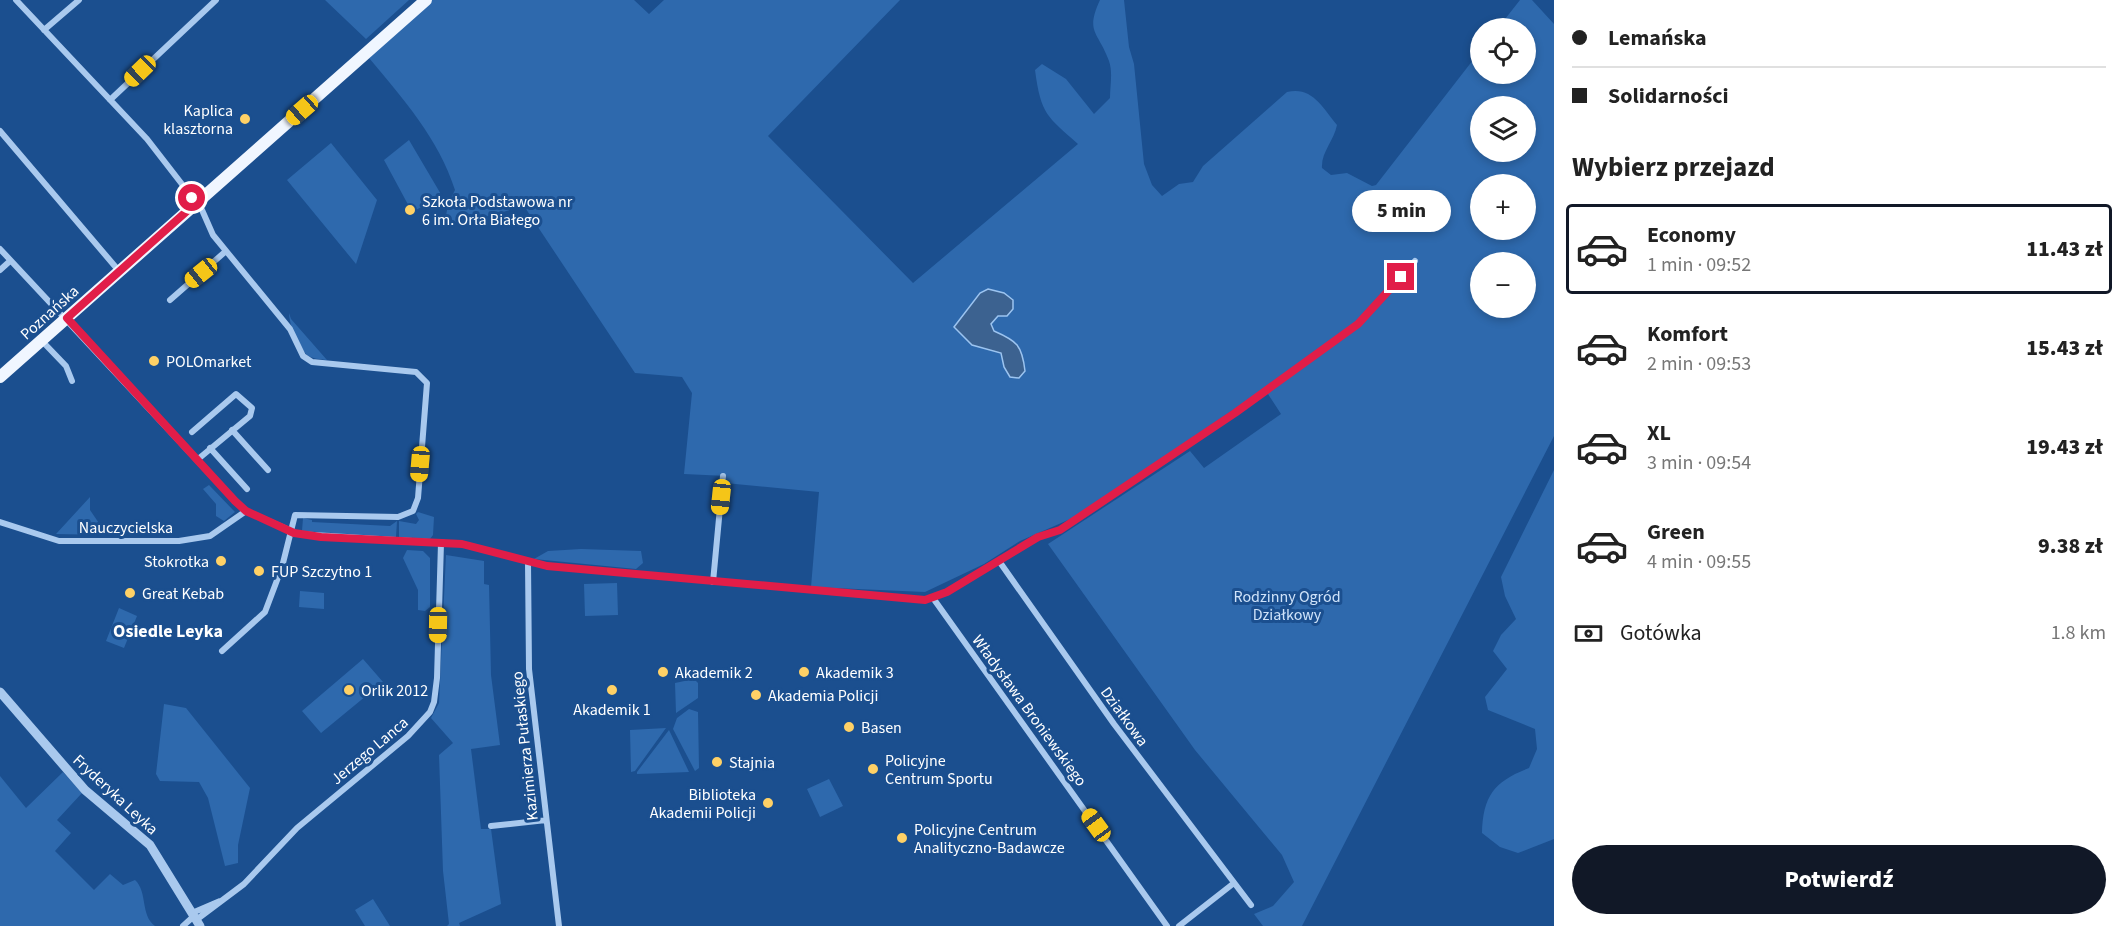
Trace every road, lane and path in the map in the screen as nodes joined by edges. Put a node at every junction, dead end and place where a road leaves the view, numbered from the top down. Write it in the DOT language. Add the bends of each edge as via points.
graph roads {
  1 [pos="16,0"];
  2 [pos="79,0"];
  3 [pos="216,0"];
  4 [pos="426,0"];
  5 [pos="45,30"];
  6 [pos="110,100"];
  7 [pos="0,130"];
  8 [pos="196,203"];
  9 [pos="0,249"];
  10 [pos="226,251"];
  11 [pos="10,261"];
  12 [pos="1415,261"];
  13 [pos="0,270"];
  14 [pos="120,271"];
  15 [pos="170,300"];
  16 [pos="67,318"];
  17 [pos="42,341"];
  18 [pos="0,377"];
  19 [pos="72,381"];
  20 [pos="232,430"];
  21 [pos="192,432"];
  22 [pos="210,448"];
  23 [pos="197,460"];
  24 [pos="268,470"];
  25 [pos="723,476"];
  26 [pos="247,489"];
  27 [pos="246,511"];
  28 [pos="0,522"];
  29 [pos="290,532"];
  30 [pos="441,543"];
  31 [pos="999,561"];
  32 [pos="528,562"];
  33 [pos="713,582"];
  34 [pos="933,598"];
  35 [pos="222,651"];
  36 [pos="0,692"];
  37 [pos="546,820"];
  38 [pos="491,826"];
  39 [pos="1234,883"];
  40 [pos="1251,905"];
  41 [pos="196,919"];
  42 [pos="183,926"];
  43 [pos="559,926"];
  44 [pos="1167,926"];
  45 [pos="1179,926"];
  1 -- 5 [label="street"];
  2 -- 5 [label="street"];
  3 -- 6 [label="street"];
  4 -- 8 [label="main road, Poznańska"];
  5 -- 6 [label="street"];
  6 -- 8 [label="street"];
  7 -- 14 [label="street"];
  8 -- 10 [label="street"];
  8 -- 14 [label="main road, Poznańska"];
  9 -- 11 [label="street"];
  10 -- 15 [label="street"];
  10 -- 29 [label="street" via="290,329 308,361 416,372 427,383 418,498 413,511 398,517 297,513"];
  11 -- 13 [label="street"];
  11 -- 16 [label="street" via="57,313"];
  12 -- 31 [label="street" via="1358,324 1269,389 1060,530 1038,537"];
  14 -- 16 [label="main road, Poznańska"];
  16 -- 17 [label="main road, Poznańska"];
  16 -- 23 [label="street"];
  17 -- 18 [label="main road, Poznańska"];
  17 -- 19 [label="street" via="66,366"];
  20 -- 21 [label="street" via="252,412 236,394"];
  20 -- 22 [label="street"];
  20 -- 24 [label="street"];
  22 -- 23 [label="street"];
  22 -- 26 [label="street"];
  23 -- 27 [label="street"];
  25 -- 33 [label="street"];
  27 -- 28 [label="street, Nauczycielska" via="210,536 179,541 59,541"];
  27 -- 29 [label="street"];
  29 -- 30 [label="street"];
  29 -- 35 [label="street" via="282,567 263,616"];
  30 -- 32 [label="street" via="472,545"];
  30 -- 41 [label="street, Jerzego Lanca" via="437,678 430,712 408,736 297,828 244,884"];
  31 -- 34 [label="street"];
  31 -- 39 [label="street, Działkowa" via="1114,724"];
  32 -- 33 [label="street"];
  32 -- 37 [label="street, Kazimierza Pułaskiego" via="529,669"];
  33 -- 34 [label="street" via="888,598"];
  34 -- 44 [label="street, Władysława Broniewskiego"];
  36 -- 41 [label="street, Fryderyka Leyka" via="85,790 150,845"];
  37 -- 38 [label="street"];
  37 -- 43 [label="street, Kazimierza Pułaskiego"];
  39 -- 40 [label="street, Działkowa"];
  39 -- 45 [label="street"];
  41 -- 42 [label="street, Jerzego Lanca"];
}
